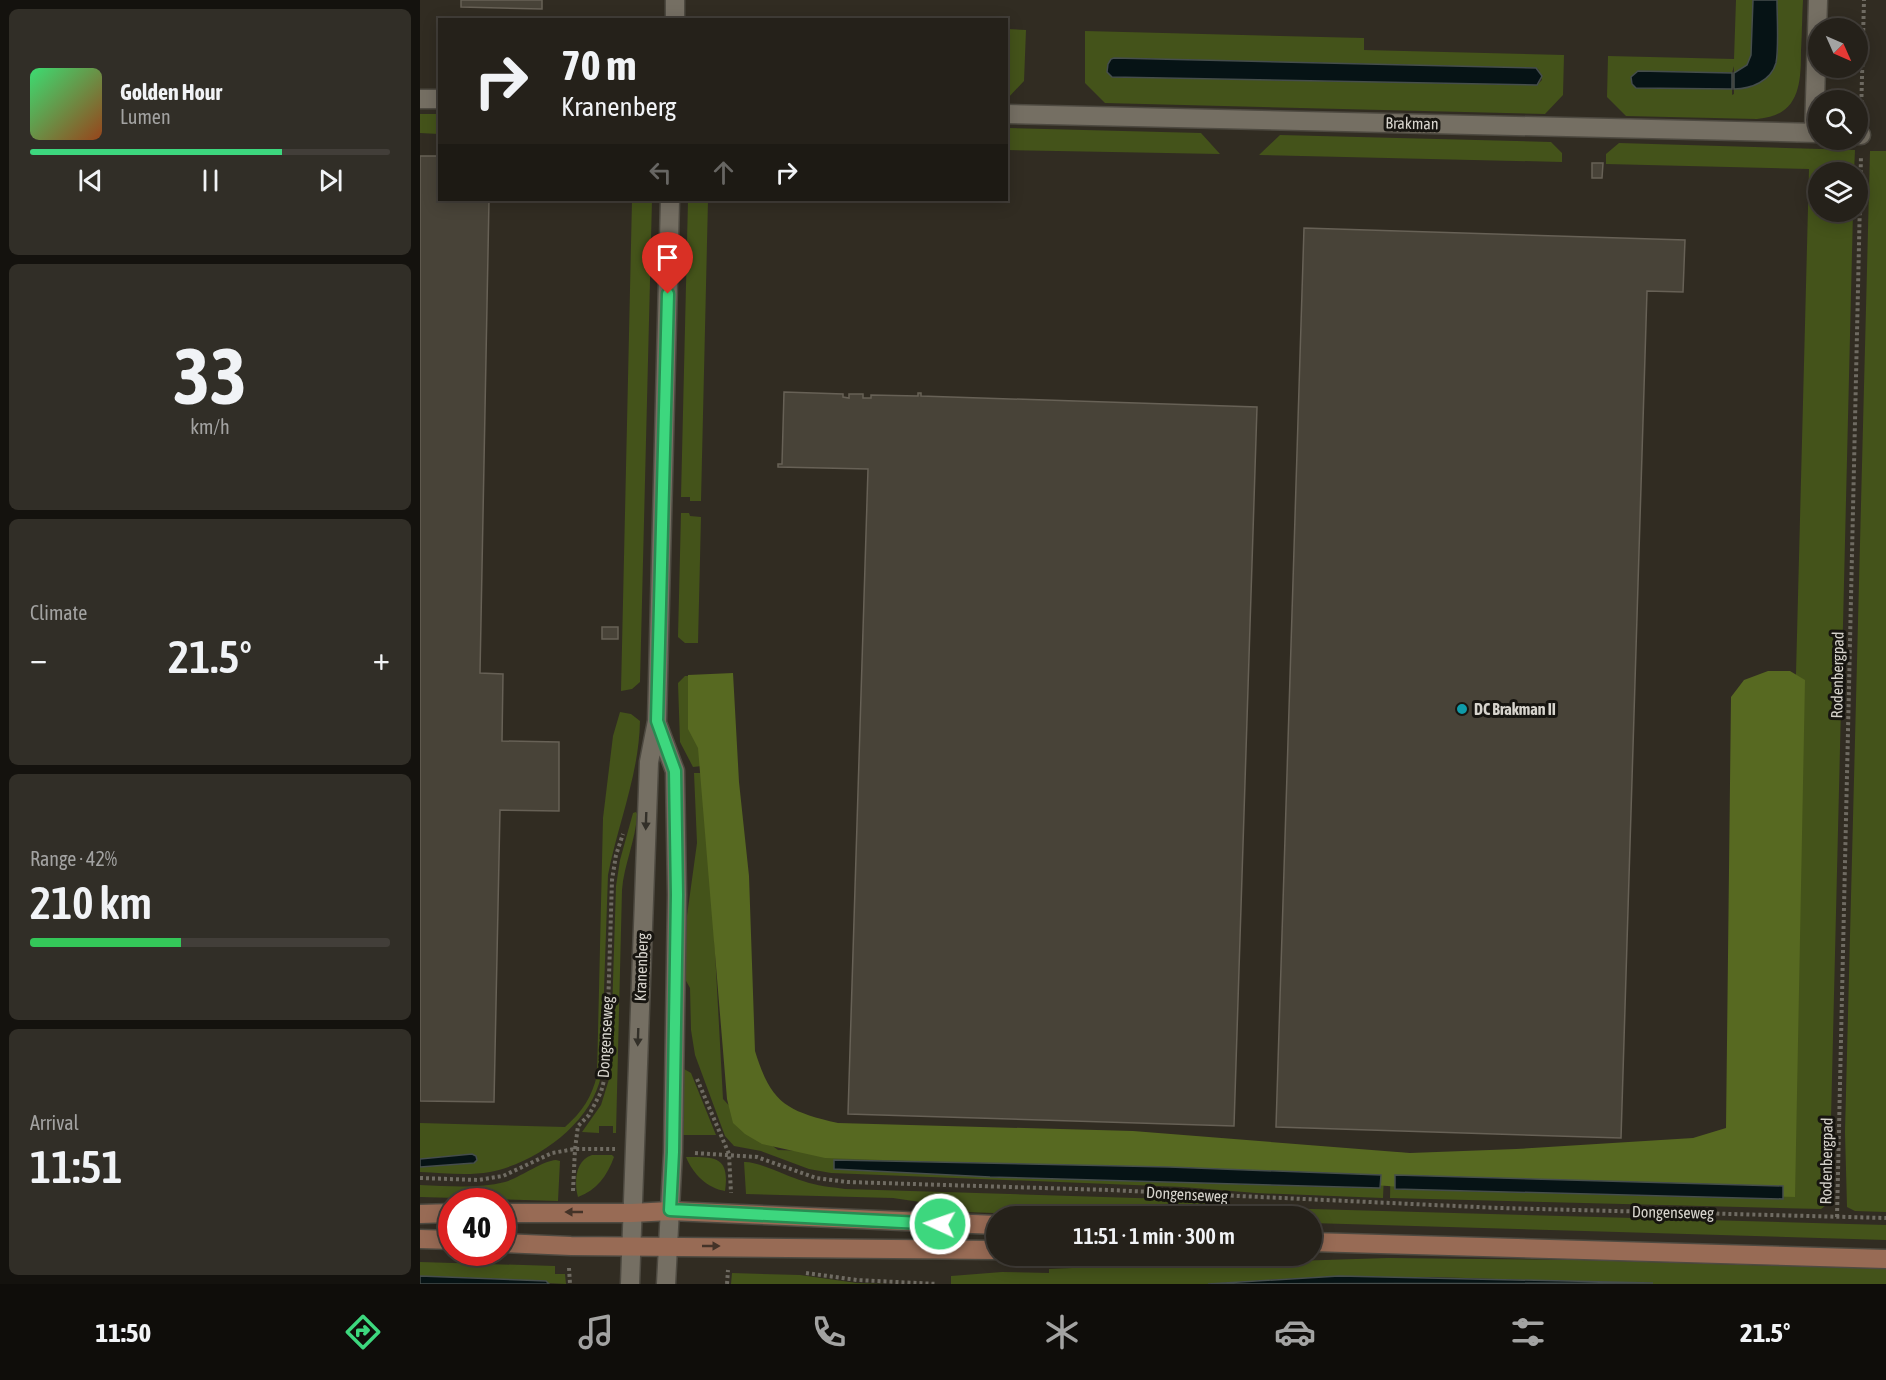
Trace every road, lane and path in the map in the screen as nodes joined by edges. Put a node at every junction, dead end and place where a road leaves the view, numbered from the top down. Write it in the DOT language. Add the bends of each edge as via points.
graph roads {
  1 [pos="675,0"];
  2 [pos="1818,0"];
  3 [pos="1864,0"];
  4 [pos="675,18"];
  5 [pos="1817,90"];
  6 [pos="1861,90"];
  7 [pos="420,99"];
  8 [pos="438,99"];
  9 [pos="1008,114"];
  10 [pos="1808,133"];
  11 [pos="1859,150"];
  12 [pos="670,201"];
  13 [pos="657,721"];
  14 [pos="625,825"];
  15 [pos="694,1072"];
  16 [pos="420,1178"];
  17 [pos="670,1210"];
  18 [pos="438,1213"];
  19 [pos="516,1213"];
  20 [pos="632,1213"];
  21 [pos="420,1214"];
  22 [pos="1837,1216"];
  23 [pos="1886,1218"];
  24 [pos="986,1225"];
  25 [pos="420,1239"];
  26 [pos="438,1240"];
  27 [pos="1322,1242"];
  28 [pos="516,1243"];
  29 [pos="631,1246"];
  30 [pos="669,1246"];
  31 [pos="986,1250"];
  32 [pos="1886,1259"];
  33 [pos="569,1270"];
  34 [pos="738,1271"];
  35 [pos="801,1272"];
  36 [pos="570,1284"];
  37 [pos="630,1284"];
  38 [pos="666,1284"];
  39 [pos="727,1284"];
  40 [pos="937,1284"];
  1 -- 4 [label="street"];
  2 -- 5 [label="street"];
  3 -- 6 [label="path, Rodenbergpad"];
  7 -- 8 [label="street"];
  9 -- 10 [label="street, Brakman"];
  11 -- 22 [label="path, Rodenbergpad"];
  12 -- 13 [label="street, Kranenberg"];
  13 -- 17 [label="street, Kranenberg" via="675,771 677,895"];
  13 -- 20 [label="street, Kranenberg, one-way" via="649,762"];
  14 -- 16 [label="path, Dongenseweg" via="612,880 606,1073 601,1092 578,1126 575,1149 552,1153 503,1176 478,1180"];
  15 -- 22 [label="path, Dongenseweg" via="729,1154 757,1157 816,1178 847,1182 1499,1208"];
  17 -- 20 [label="street"];
  17 -- 24 [label="street"];
  17 -- 30 [label="street, Kranenberg"];
  18 -- 21 [label="street"];
  20 -- 19 [label="street, one-way"];
  20 -- 29 [label="street, Kranenberg"];
  22 -- 23 [label="path, Dongenseweg"];
  25 -- 26 [label="street"];
  27 -- 32 [label="street"];
  28 -- 29 [label="street"];
  29 -- 30 [label="street"];
  29 -- 37 [label="street, Kranenberg"];
  30 -- 31 [label="street, one-way"];
  30 -- 38 [label="street, Kranenberg"];
  33 -- 36 [label="path"];
  34 -- 39 [label="path" via="728,1270"];
  35 -- 40 [label="path" via="857,1280"];
}
